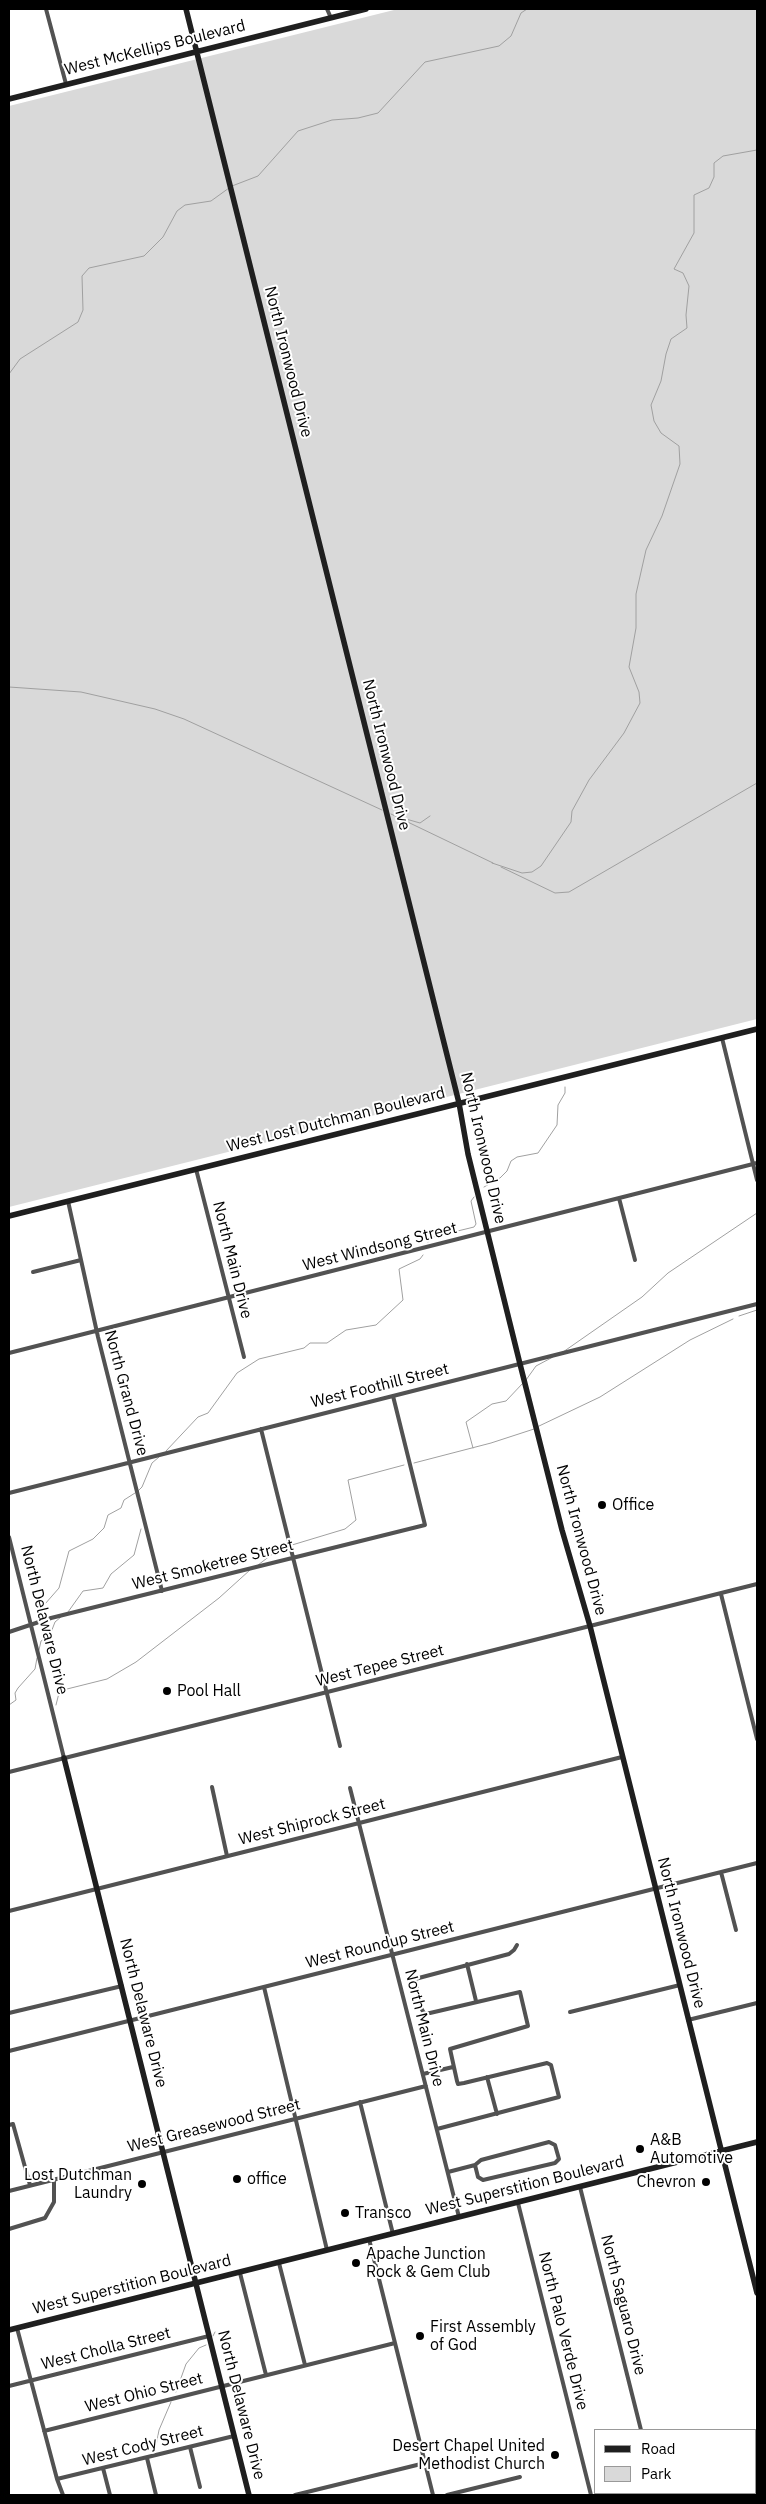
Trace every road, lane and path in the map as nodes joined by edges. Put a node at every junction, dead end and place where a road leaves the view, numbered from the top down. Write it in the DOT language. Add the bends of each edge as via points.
graph roads {
  1 [pos="46,9"];
  2 [pos="186,9"];
  3 [pos="327,9"];
  4 [pos="366,9"];
  5 [pos="331,18"];
  6 [pos="196,52"];
  7 [pos="66,84"];
  8 [pos="9,99"];
  9 [pos="757,1029"];
  10 [pos="722,1038"];
  11 [pos="459,1103"];
  12 [pos="755,1163"];
  13 [pos="196,1169"];
  14 [pos="757,1180"];
  15 [pos="619,1198"];
  16 [pos="68,1201"];
  17 [pos="9,1216"];
  18 [pos="488,1232"];
  19 [pos="81,1260"];
  20 [pos="635,1260"];
  21 [pos="34,1272"];
  22 [pos="228,1299"];
  23 [pos="757,1304"];
  24 [pos="97,1331"];
  25 [pos="9,1353"];
  26 [pos="244,1357"];
  27 [pos="520,1364"];
  28 [pos="393,1396"];
  29 [pos="261,1429"];
  30 [pos="131,1462"];
  31 [pos="9,1493"];
  32 [pos="9,1537"];
  33 [pos="294,1558"];
  34 [pos="757,1584"];
  35 [pos="162,1591"];
  36 [pos="721,1594"];
  37 [pos="31,1626"];
  38 [pos="590,1626"];
  39 [pos="9,1632"];
  40 [pos="325,1692"];
  41 [pos="756,1724"];
  42 [pos="757,1739"];
  43 [pos="340,1746"];
  44 [pos="622,1757"];
  45 [pos="64,1758"];
  46 [pos="9,1772"];
  47 [pos="212,1787"];
  48 [pos="350,1788"];
  49 [pos="359,1823"];
  50 [pos="228,1856"];
  51 [pos="757,1863"];
  52 [pos="721,1872"];
  53 [pos="656,1888"];
  54 [pos="98,1889"];
  55 [pos="9,1912"];
  56 [pos="736,1930"];
  57 [pos="516,1945"];
  58 [pos="392,1954"];
  59 [pos="467,1964"];
  60 [pos="680,1985"];
  61 [pos="122,1986"];
  62 [pos="264,1987"];
  63 [pos="476,2002"];
  64 [pos="757,2003"];
  65 [pos="570,2012"];
  66 [pos="9,2013"];
  67 [pos="130,2020"];
  68 [pos="688,2020"];
  69 [pos="9,2051"];
  70 [pos="453,2067"];
  71 [pos="423,2074"];
  72 [pos="488,2077"];
  73 [pos="426,2086"];
  74 [pos="360,2102"];
  75 [pos="497,2114"];
  76 [pos="295,2118"];
  77 [pos="11,2125"];
  78 [pos="437,2129"];
  79 [pos="757,2142"];
  80 [pos="722,2151"];
  81 [pos="163,2152"];
  82 [pos="475,2165"];
  83 [pos="448,2172"];
  84 [pos="54,2180"];
  85 [pos="30,2185"];
  86 [pos="580,2187"];
  87 [pos="9,2191"];
  88 [pos="518,2202"];
  89 [pos="459,2217"];
  90 [pos="9,2229"];
  91 [pos="393,2234"];
  92 [pos="369,2240"];
  93 [pos="327,2250"];
  94 [pos="279,2263"];
  95 [pos="240,2273"];
  96 [pos="196,2284"];
  97 [pos="757,2292"];
  98 [pos="17,2328"];
  99 [pos="9,2330"];
  100 [pos="210,2336"];
  101 [pos="395,2343"];
  102 [pos="306,2365"];
  103 [pos="266,2375"];
  104 [pos="31,2381"];
  105 [pos="9,2386"];
  106 [pos="222,2386"];
  107 [pos="641,2429"];
  108 [pos="44,2430"];
  109 [pos="235,2436"];
  110 [pos="190,2447"];
  111 [pos="146,2458"];
  112 [pos="425,2462"];
  113 [pos="104,2468"];
  114 [pos="520,2477"];
  115 [pos="57,2479"];
  116 [pos="200,2487"];
  117 [pos="63,2495"];
  118 [pos="110,2495"];
  119 [pos="156,2495"];
  120 [pos="249,2495"];
  121 [pos="295,2495"];
  122 [pos="433,2495"];
  123 [pos="447,2495"];
  124 [pos="591,2495"];
  1 -- 7 [label="street"];
  2 -- 6 [label="street, North Ironwood Drive"];
  3 -- 5 [label="street"];
  4 -- 5 [label="street, West McKellips Boulevard"];
  5 -- 6 [label="street, West McKellips Boulevard"];
  6 -- 7 [label="street, West McKellips Boulevard"];
  6 -- 11 [label="street, North Ironwood Drive"];
  7 -- 8 [label="street, West McKellips Boulevard"];
  9 -- 10 [label="street, West Lost Dutchman Boulevard"];
  10 -- 11 [label="street, West Lost Dutchman Boulevard"];
  10 -- 12 [label="street"];
  11 -- 13 [label="street, West Lost Dutchman Boulevard"];
  11 -- 18 [label="street, North Ironwood Drive"];
  12 -- 14 [label="street"];
  12 -- 15 [label="street, West Windsong Street"];
  13 -- 16 [label="street, West Lost Dutchman Boulevard"];
  13 -- 22 [label="street, North Main Drive"];
  15 -- 18 [label="street, West Windsong Street"];
  15 -- 20 [label="street"];
  16 -- 17 [label="street, West Lost Dutchman Boulevard"];
  16 -- 19 [label="street, North Grand Drive"];
  18 -- 22 [label="street, West Windsong Street"];
  18 -- 27 [label="street, North Ironwood Drive"];
  19 -- 21 [label="street"];
  19 -- 24 [label="street, North Grand Drive"];
  22 -- 24 [label="street, West Windsong Street"];
  22 -- 26 [label="street, North Main Drive"];
  23 -- 27 [label="street, West Foothill Street"];
  24 -- 25 [label="street, West Windsong Street"];
  24 -- 30 [label="street, North Grand Drive"];
  27 -- 28 [label="street, West Foothill Street"];
  27 -- 38 [label="street, North Ironwood Drive"];
  28 -- 29 [label="street, West Foothill Street"];
  28 -- 33 [label="street, West Smoketree Street" via="425,1525"];
  29 -- 30 [label="street, West Foothill Street"];
  29 -- 33 [label="street"];
  30 -- 31 [label="street, West Foothill Street"];
  30 -- 35 [label="street, North Grand Drive"];
  32 -- 37 [label="street, North Delaware Drive"];
  33 -- 35 [label="street, West Smoketree Street"];
  33 -- 40 [label="street"];
  34 -- 36 [label="street, West Tepee Street"];
  35 -- 37 [label="street, West Smoketree Street"];
  36 -- 38 [label="street, West Tepee Street"];
  36 -- 41 [label="street"];
  37 -- 39 [label="street, West Smoketree Street"];
  37 -- 45 [label="street, North Delaware Drive"];
  38 -- 40 [label="street, West Tepee Street"];
  38 -- 44 [label="street, North Ironwood Drive"];
  40 -- 43 [label="street"];
  40 -- 45 [label="street, West Tepee Street"];
  41 -- 42 [label="street"];
  44 -- 49 [label="street, West Shiprock Street"];
  44 -- 53 [label="street, North Ironwood Drive"];
  45 -- 46 [label="street, West Tepee Street"];
  45 -- 54 [label="street, North Delaware Drive"];
  47 -- 50 [label="street"];
  48 -- 49 [label="street, North Main Drive"];
  49 -- 50 [label="street, West Shiprock Street"];
  49 -- 58 [label="street, North Main Drive"];
  50 -- 54 [label="street, West Shiprock Street"];
  51 -- 52 [label="street, West Roundup Street"];
  52 -- 53 [label="street, West Roundup Street"];
  52 -- 56 [label="street"];
  53 -- 58 [label="street, West Roundup Street"];
  53 -- 60 [label="street, North Ironwood Drive"];
  54 -- 55 [label="street, West Shiprock Street"];
  54 -- 61 [label="street, North Delaware Drive"];
  57 -- 59 [label="street" via="509,1954"];
  58 -- 62 [label="street, West Roundup Street"];
  58 -- 71 [label="street, North Main Drive"];
  59 -- 63 [label="street"];
  59 -- 63 [label="street" via="415,1978 424,2013"];
  60 -- 65 [label="street"];
  60 -- 68 [label="street, North Ironwood Drive"];
  61 -- 66 [label="street"];
  61 -- 67 [label="street, North Delaware Drive"];
  62 -- 67 [label="street, West Roundup Street"];
  62 -- 76 [label="street"];
  63 -- 70 [label="street" via="520,1992 528,2026 450,2049"];
  64 -- 68 [label="street"];
  67 -- 69 [label="street, West Roundup Street"];
  67 -- 81 [label="street, North Delaware Drive"];
  68 -- 80 [label="street, North Ironwood Drive"];
  70 -- 71 [label="street"];
  70 -- 72 [label="street" via="458,2084"];
  71 -- 73 [label="street, North Main Drive"];
  72 -- 75 [label="street"];
  72 -- 75 [label="street" via="550,2063 559,2097"];
  73 -- 74 [label="street, West Greasewood Street"];
  73 -- 78 [label="street, North Main Drive"];
  74 -- 76 [label="street, West Greasewood Street"];
  74 -- 91 [label="street"];
  75 -- 78 [label="street"];
  76 -- 81 [label="street, West Greasewood Street"];
  76 -- 93 [label="street"];
  77 -- 85 [label="street"];
  78 -- 83 [label="street, North Main Drive"];
  79 -- 80 [label="street, West Superstition Boulevard"];
  80 -- 86 [label="street, West Superstition Boulevard"];
  80 -- 97 [label="street, North Ironwood Drive"];
  81 -- 84 [label="street, West Greasewood Street"];
  81 -- 96 [label="street, North Delaware Drive"];
  82 -- 82 [label="street" via="478,2178 483,2180 555,2163 559,2159 556,2145 549,2142 481,2160"];
  82 -- 83 [label="street"];
  83 -- 89 [label="street, North Main Drive"];
  84 -- 85 [label="street, West Greasewood Street"];
  84 -- 90 [label="street" via="54,2202 45,2218"];
  85 -- 87 [label="street, West Greasewood Street"];
  86 -- 88 [label="street, West Superstition Boulevard"];
  86 -- 107 [label="street, North Saguaro Drive"];
  88 -- 89 [label="street, West Superstition Boulevard"];
  88 -- 124 [label="street, North Palo Verde Drive"];
  89 -- 91 [label="street, West Superstition Boulevard"];
  91 -- 92 [label="street, West Superstition Boulevard"];
  92 -- 93 [label="street, West Superstition Boulevard"];
  92 -- 101 [label="street"];
  93 -- 94 [label="street, West Superstition Boulevard"];
  94 -- 95 [label="street, West Superstition Boulevard"];
  94 -- 102 [label="street"];
  95 -- 96 [label="street, West Superstition Boulevard"];
  95 -- 103 [label="street"];
  96 -- 98 [label="street, West Superstition Boulevard"];
  96 -- 100 [label="street, North Delaware Drive"];
  98 -- 99 [label="street, West Superstition Boulevard"];
  98 -- 104 [label="street"];
  100 -- 104 [label="street, West Cholla Street"];
  100 -- 106 [label="street, North Delaware Drive"];
  101 -- 102 [label="street, West Ohio Street"];
  101 -- 112 [label="street"];
  102 -- 103 [label="street, West Ohio Street"];
  103 -- 106 [label="street, West Ohio Street"];
  104 -- 105 [label="street, West Cholla Street"];
  104 -- 108 [label="street"];
  106 -- 108 [label="street, West Ohio Street"];
  106 -- 109 [label="street, North Delaware Drive"];
  108 -- 115 [label="street"];
  109 -- 110 [label="street, West Cody Street"];
  109 -- 120 [label="street, North Delaware Drive"];
  110 -- 111 [label="street, West Cody Street"];
  110 -- 116 [label="street"];
  111 -- 113 [label="street, West Cody Street"];
  111 -- 119 [label="street"];
  112 -- 121 [label="street"];
  112 -- 122 [label="street"];
  113 -- 115 [label="street, West Cody Street"];
  113 -- 118 [label="street"];
  114 -- 123 [label="street"];
  115 -- 117 [label="street"];
}
